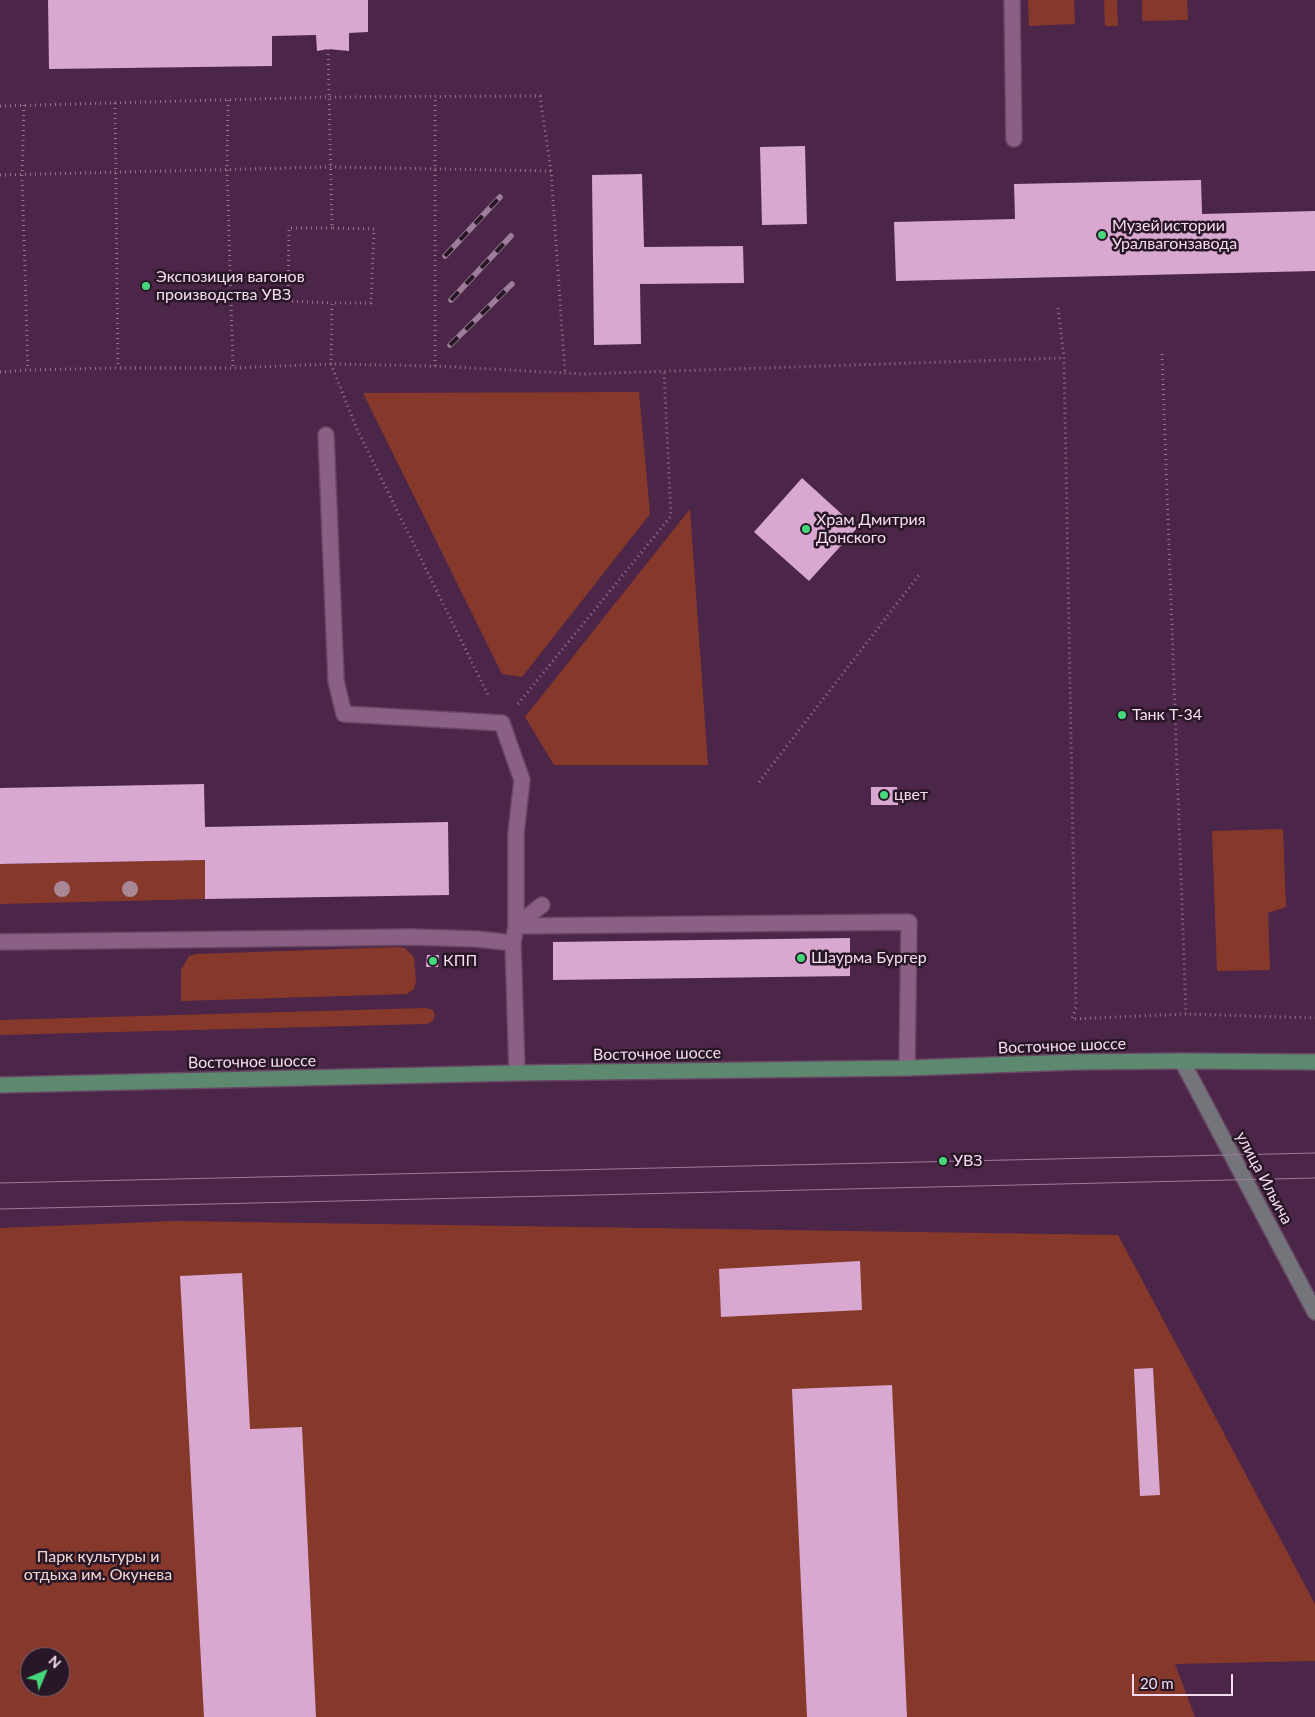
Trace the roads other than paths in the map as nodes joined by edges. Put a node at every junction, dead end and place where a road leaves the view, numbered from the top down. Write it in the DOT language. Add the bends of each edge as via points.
graph roads {
  1 [pos="1012,0"];
  2 [pos="1014,139"];
  3 [pos="326,435"];
  4 [pos="542,905"];
  5 [pos="516,926"];
  6 [pos="0,942"];
  7 [pos="513,943"];
  8 [pos="1182,1061"];
  9 [pos="1315,1062"];
  10 [pos="907,1068"];
  11 [pos="517,1073"];
  12 [pos="0,1085"];
  13 [pos="1315,1312"];
  1 -- 2 [label="lane"];
  3 -- 5 [label="lane" via="336,681 344,714 502,723 522,780 516,832"];
  4 -- 5 [label="lane"];
  5 -- 7 [label="lane"];
  5 -- 10 [label="lane" via="910,916"];
  6 -- 7 [label="lane" via="411,937"];
  7 -- 11 [label="lane"];
  8 -- 9 [label="main road, Восточное шоссе"];
  8 -- 10 [label="main road, Восточное шоссе"];
  8 -- 13 [label="street, улица Ильича"];
  10 -- 11 [label="main road, Восточное шоссе"];
  11 -- 12 [label="main road, Восточное шоссе"];
}
